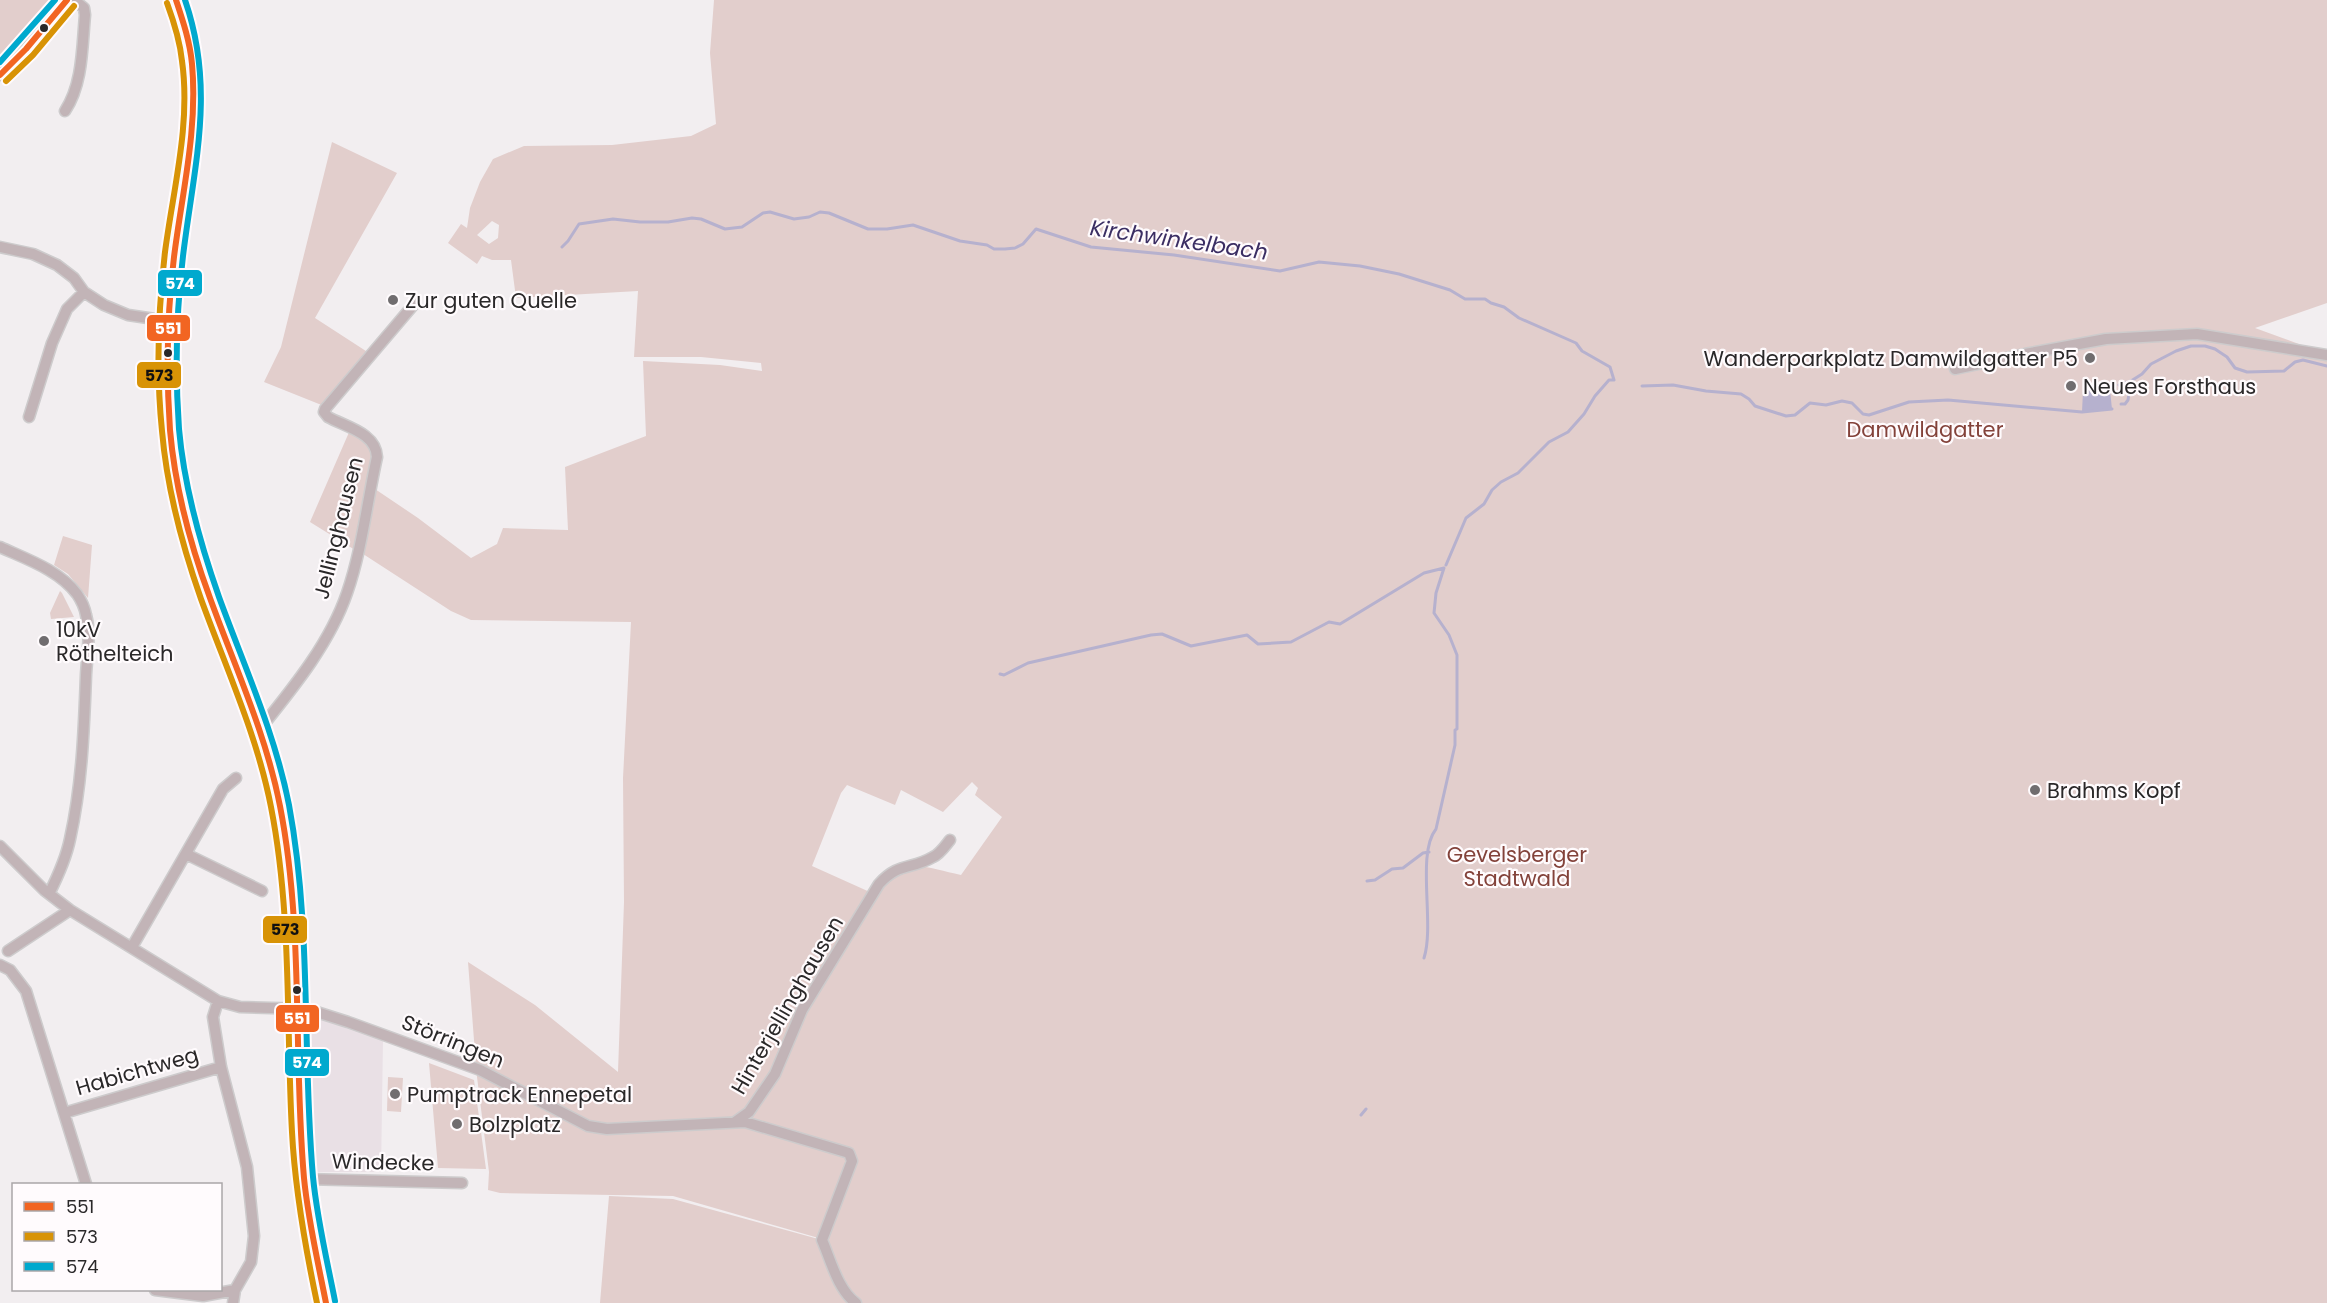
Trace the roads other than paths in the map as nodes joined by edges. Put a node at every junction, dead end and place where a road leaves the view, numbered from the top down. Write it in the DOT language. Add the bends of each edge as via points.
graph roads {
  1 [pos="67,0"];
  2 [pos="74,0"];
  3 [pos="176,0"];
  4 [pos="0,75"];
  5 [pos="65,111"];
  6 [pos="0,246"];
  7 [pos="84,292"];
  8 [pos="415,303"];
  9 [pos="168,321"];
  10 [pos="2327,354"];
  11 [pos="1955,369"];
  12 [pos="29,417"];
  13 [pos="0,547"];
  14 [pos="260,729"];
  15 [pos="236,778"];
  16 [pos="950,840"];
  17 [pos="0,846"];
  18 [pos="186,854"];
  19 [pos="262,891"];
  20 [pos="49,894"];
  21 [pos="70,910"];
  22 [pos="132,947"];
  23 [pos="8,951"];
  24 [pos="0,965"];
  25 [pos="218,1001"];
  26 [pos="296,1009"];
  27 [pos="221,1067"];
  28 [pos="64,1113"];
  29 [pos="735,1122"];
  30 [pos="304,1179"];
  31 [pos="85,1183"];
  32 [pos="462,1183"];
  33 [pos="235,1290"];
  34 [pos="163,1291"];
  35 [pos="233,1303"];
  36 [pos="326,1303"];
  37 [pos="856,1303"];
  1 -- 4 [label="street"];
  2 -- 5 [label="street" via="84,8 85,15 78,81"];
  3 -- 9 [label="street" via="192,56 194,102"];
  6 -- 7 [label="street" via="57,265"];
  7 -- 9 [label="street" via="122,313"];
  7 -- 12 [label="street" via="68,309 52,343"];
  8 -- 14 [label="street, Jellinghausen" via="324,409 328,417 370,439 377,457 347,593 308,667"];
  9 -- 14 [label="street" via="171,428 182,502 202,576"];
  10 -- 11 [label="street" via="2197,334 2106,339"];
  13 -- 20 [label="street" via="68,585 86,615 79,790 61,872"];
  14 -- 26 [label="street" via="288,855"];
  15 -- 18 [label="street" via="223,789"];
  16 -- 29 [label="street, Hinterjellinghausen" via="932,858 897,868 879,884 802,1010 775,1074 749,1112"];
  17 -- 20 [label="street"];
  18 -- 19 [label="street"];
  18 -- 22 [label="street"];
  20 -- 21 [label="street"];
  21 -- 22 [label="street"];
  21 -- 23 [label="street"];
  22 -- 25 [label="street"];
  24 -- 28 [label="street" via="10,970 26,991"];
  25 -- 26 [label="street, Störringen" via="240,1007"];
  25 -- 27 [label="street" via="213,1017"];
  26 -- 29 [label="street, Störringen" via="348,1022 480,1070 588,1126 607,1129"];
  26 -- 30 [label="street"];
  27 -- 28 [label="street, Habichtweg"];
  27 -- 33 [label="street" via="247,1167 254,1236 251,1262"];
  28 -- 31 [label="street"];
  29 -- 37 [label="street, Störringen" via="849,1152 852,1161 822,1240 838,1279"];
  30 -- 32 [label="street, Windecke"];
  30 -- 36 [label="street"];
  33 -- 34 [label="street" via="203,1296"];
  33 -- 35 [label="street"];
}
